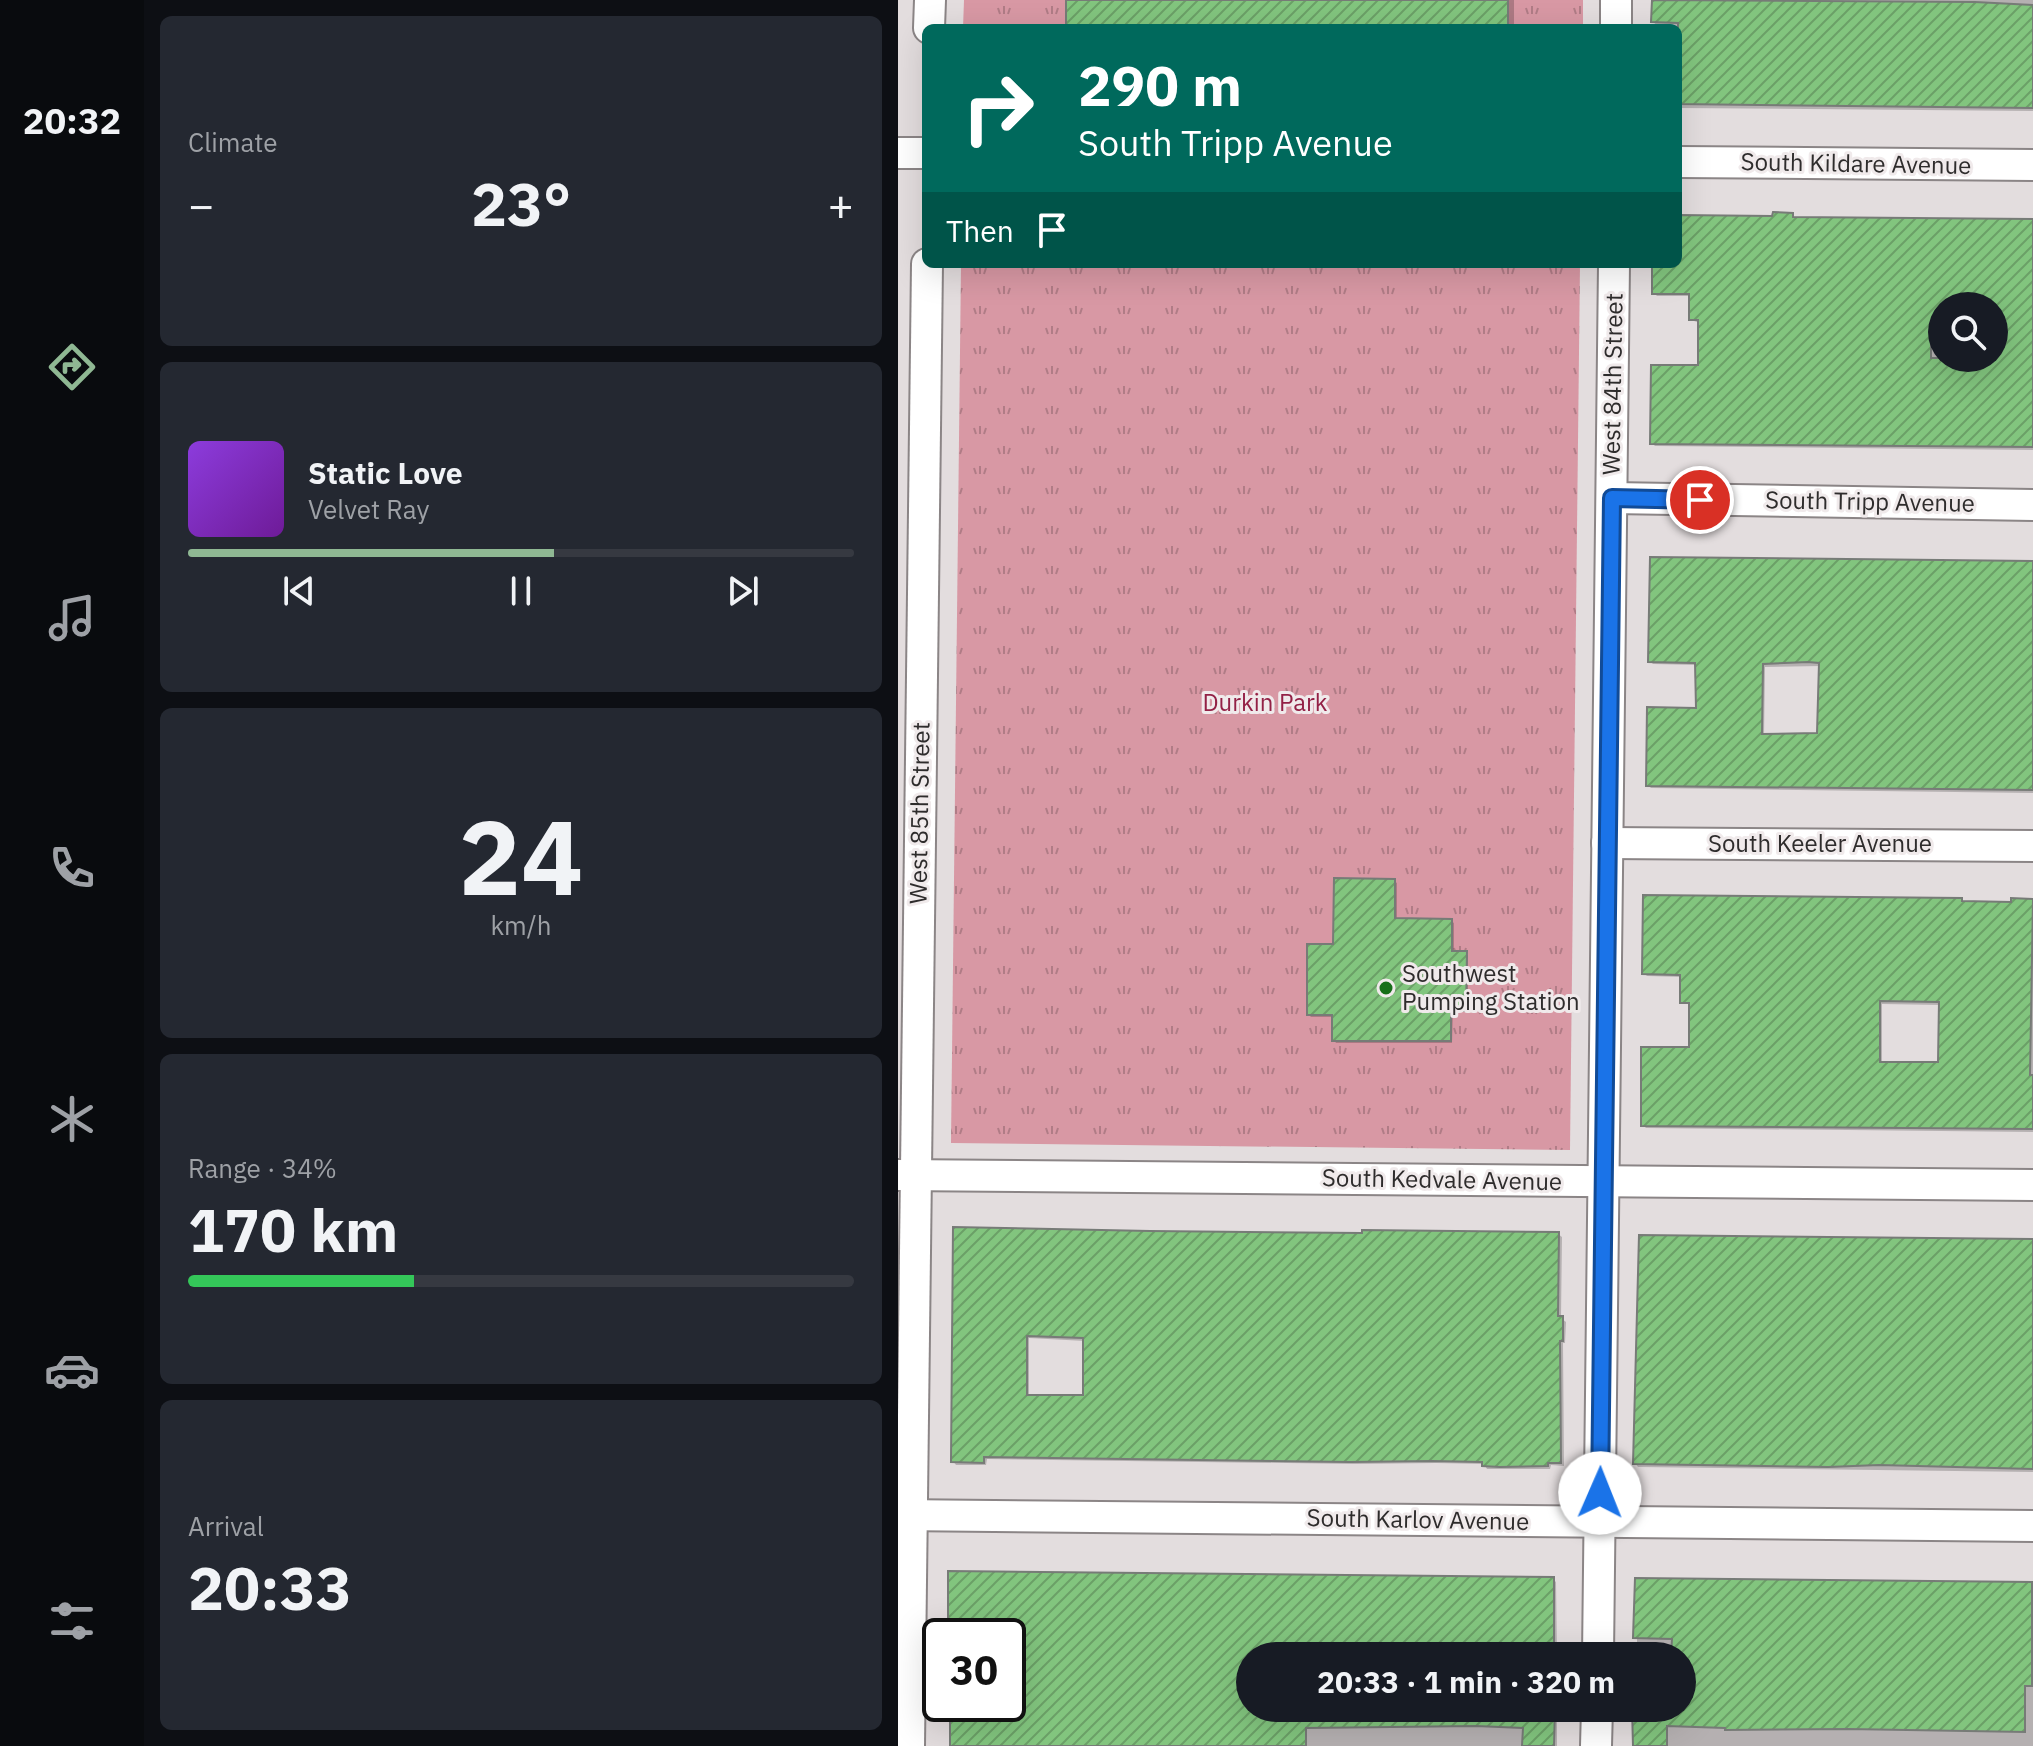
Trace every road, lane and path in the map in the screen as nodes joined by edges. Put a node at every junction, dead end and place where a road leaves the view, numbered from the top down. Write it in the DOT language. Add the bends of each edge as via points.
graph roads {
  1 [pos="930,0"];
  2 [pos="1616,0"];
  3 [pos="929,24"];
  4 [pos="1616,24"];
  5 [pos="898,153"];
  6 [pos="922,153"];
  7 [pos="1682,162"];
  8 [pos="2033,165"];
  9 [pos="927,268"];
  10 [pos="1614,268"];
  11 [pos="911,494"];
  12 [pos="1612,498"];
  13 [pos="2033,505"];
  14 [pos="909,834"];
  15 [pos="1607,843"];
  16 [pos="2033,846"];
  17 [pos="907,1175"];
  18 [pos="1603,1181"];
  19 [pos="2033,1185"];
  20 [pos="905,1515"];
  21 [pos="1600,1522"];
  22 [pos="2033,1526"];
  23 [pos="1598,1642"];
  24 [pos="1597,1722"];
  25 [pos="909,1746"];
  26 [pos="1596,1746"];
  1 -- 3 [label="street"];
  2 -- 4 [label="street"];
  5 -- 6 [label="street"];
  7 -- 8 [label="street, South Kildare Avenue"];
  9 -- 11 [label="street, West 85th Street"];
  10 -- 12 [label="street, West 84th Street"];
  11 -- 14 [label="street, West 85th Street"];
  12 -- 13 [label="street, South Tripp Avenue"];
  12 -- 15 [label="street, West 84th Street"];
  14 -- 17 [label="street, West 85th Street"];
  15 -- 16 [label="street, South Keeler Avenue"];
  15 -- 18 [label="street, West 84th Street"];
  17 -- 18 [label="street, South Kedvale Avenue"];
  17 -- 20 [label="street, West 85th Street"];
  18 -- 19 [label="street, South Kedvale Avenue"];
  18 -- 21 [label="street, West 84th Street"];
  20 -- 21 [label="street, South Karlov Avenue"];
  20 -- 25 [label="street, West 85th Street"];
  21 -- 22 [label="street, South Karlov Avenue"];
  21 -- 23 [label="street, West 84th Street"];
  24 -- 26 [label="street"];
}
